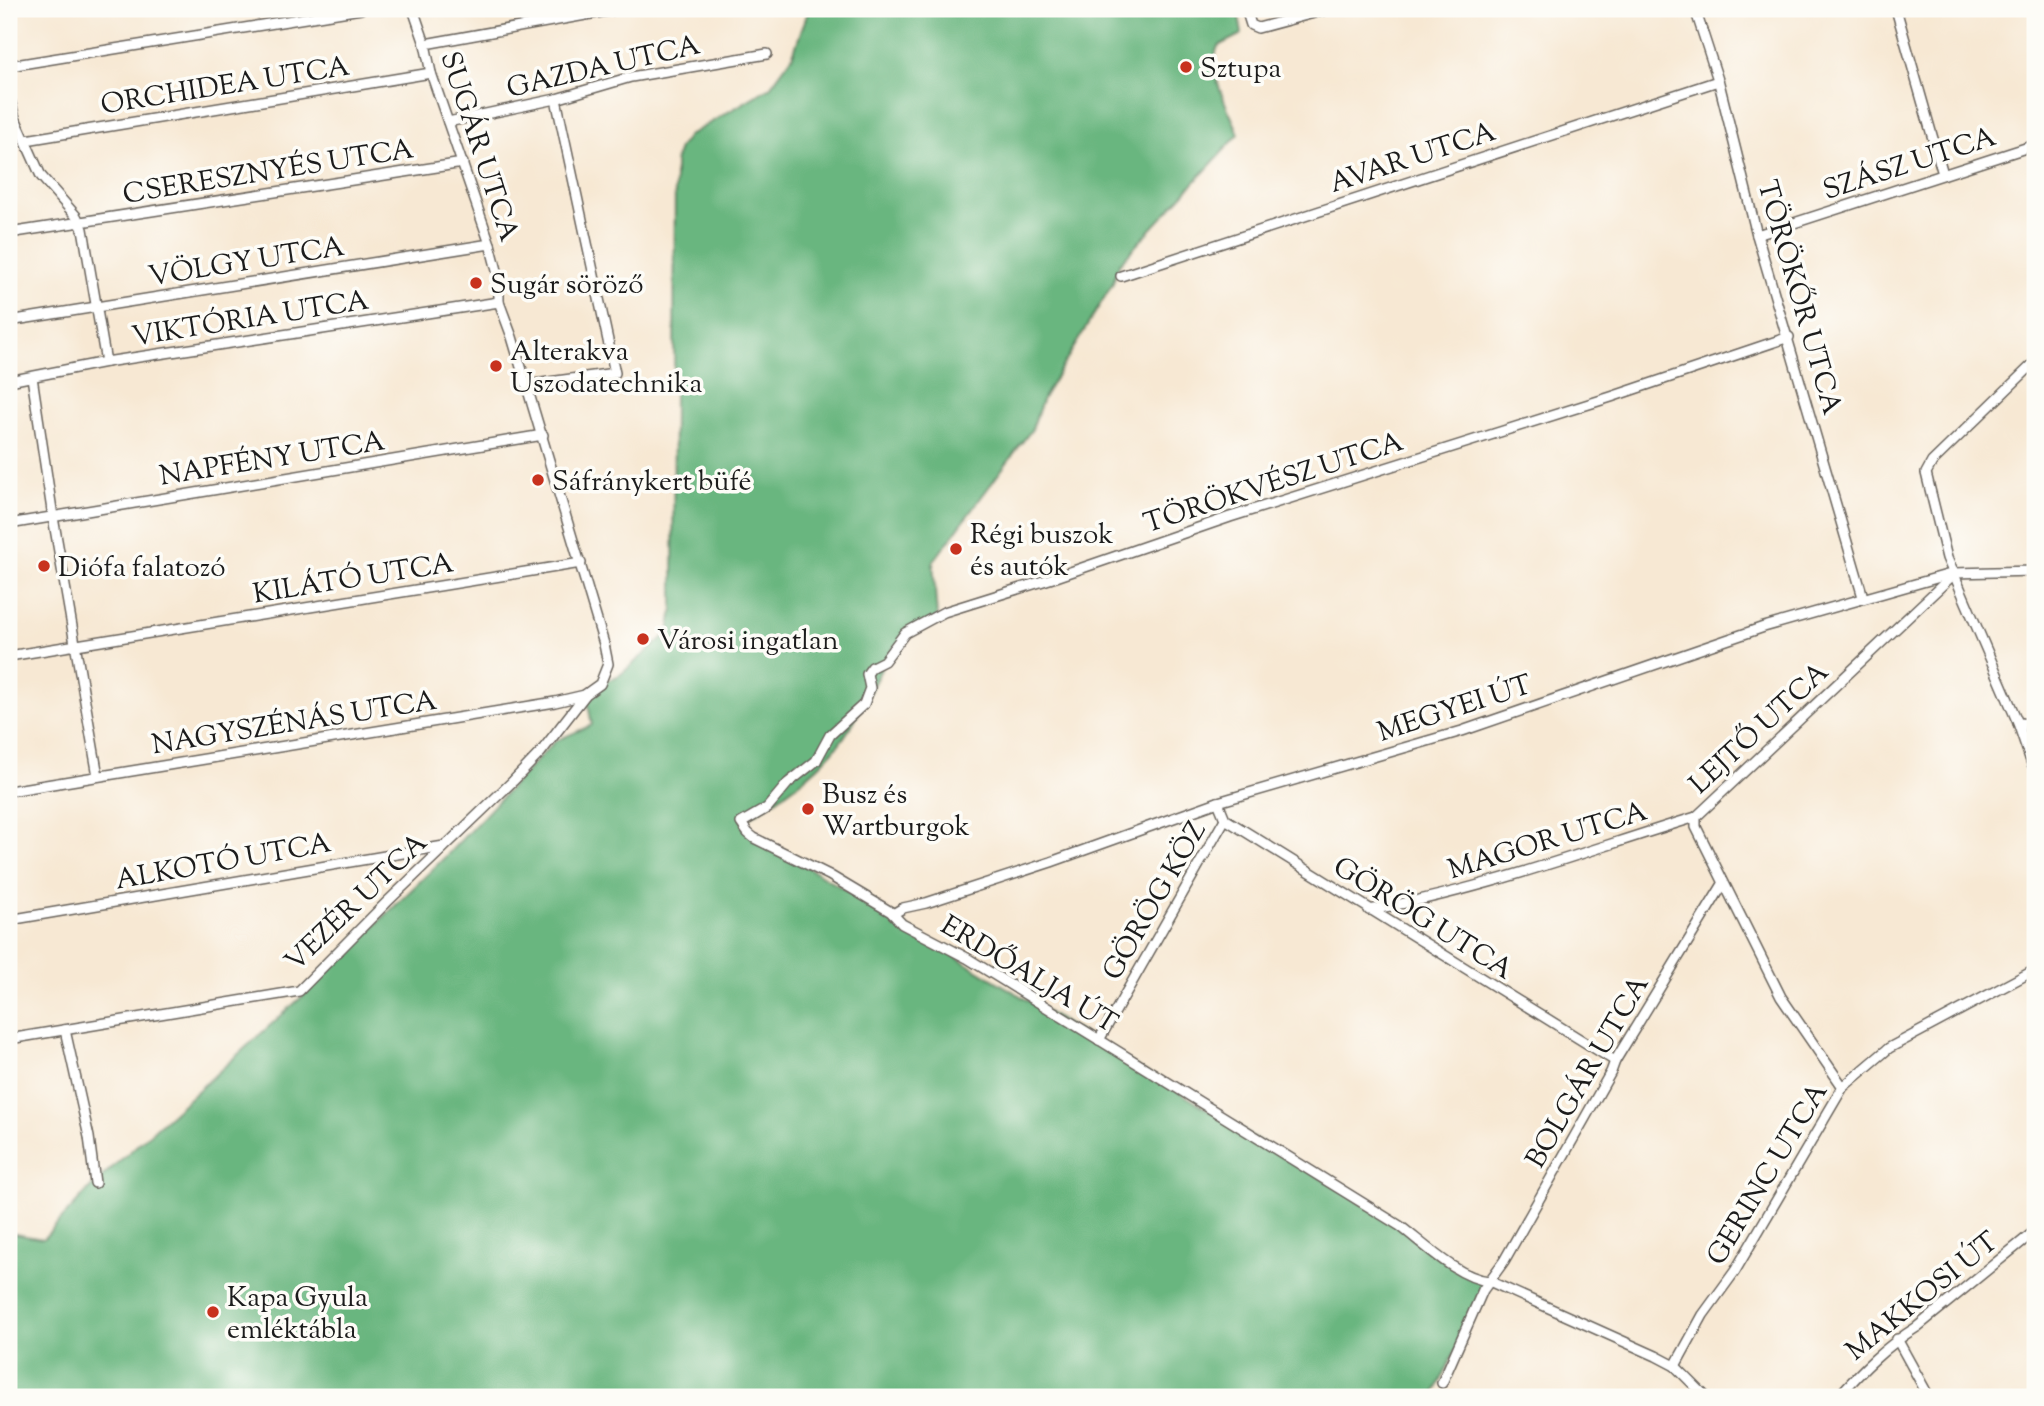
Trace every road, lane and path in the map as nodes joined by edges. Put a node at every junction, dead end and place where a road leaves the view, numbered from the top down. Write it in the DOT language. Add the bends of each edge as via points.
graph roads {
  1 [pos="361,9"];
  2 [pos="413,9"];
  3 [pos="619,9"];
  4 [pos="1246,9"];
  5 [pos="1329,9"];
  6 [pos="1695,9"];
  7 [pos="1896,9"];
  8 [pos="425,44"];
  9 [pos="767,54"];
  10 [pos="9,66"];
  11 [pos="431,73"];
  12 [pos="1718,81"];
  13 [pos="9,97"];
  14 [pos="556,99"];
  15 [pos="12,118"];
  16 [pos="448,122"];
  17 [pos="26,140"];
  18 [pos="2035,145"];
  19 [pos="463,163"];
  20 [pos="1943,174"];
  21 [pos="80,222"];
  22 [pos="9,233"];
  23 [pos="1757,235"];
  24 [pos="490,244"];
  25 [pos="1121,276"];
  26 [pos="499,302"];
  27 [pos="97,307"];
  28 [pos="9,321"];
  29 [pos="1789,337"];
  30 [pos="106,362"];
  31 [pos="2035,362"];
  32 [pos="32,377"];
  33 [pos="9,381"];
  34 [pos="527,385"];
  35 [pos="543,435"];
  36 [pos="53,517"];
  37 [pos="9,524"];
  38 [pos="581,563"];
  39 [pos="2035,571"];
  40 [pos="1954,573"];
  41 [pos="1863,597"];
  42 [pos="75,645"];
  43 [pos="9,656"];
  44 [pos="586,694"];
  45 [pos="2018,723"];
  46 [pos="2035,724"];
  47 [pos="2032,764"];
  48 [pos="98,776"];
  49 [pos="9,791"];
  50 [pos="1219,802"];
  51 [pos="1696,817"];
  52 [pos="1225,819"];
  53 [pos="741,823"];
  54 [pos="445,846"];
  55 [pos="1723,884"];
  56 [pos="1369,911"];
  57 [pos="893,914"];
  58 [pos="9,920"];
  59 [pos="2035,970"];
  60 [pos="65,1030"];
  61 [pos="9,1039"];
  62 [pos="1099,1040"];
  63 [pos="1615,1061"];
  64 [pos="1843,1087"];
  65 [pos="95,1183"];
  66 [pos="2035,1231"];
  67 [pos="1489,1281"];
  68 [pos="1897,1339"];
  69 [pos="1675,1366"];
  70 [pos="1442,1383"];
  71 [pos="1706,1397"];
  72 [pos="1838,1397"];
  73 [pos="1929,1397"];
  1 -- 10 [label="street"];
  2 -- 8 [label="street, SUGÁR UTCA"];
  3 -- 8 [label="street"];
  4 -- 5 [label="street" via="1250,23 1258,28"];
  6 -- 12 [label="street, TÖRÖKŐR UTCA"];
  7 -- 20 [label="street"];
  8 -- 11 [label="street, SUGÁR UTCA"];
  9 -- 14 [label="street, GAZDA UTCA" via="631,77"];
  11 -- 16 [label="street, SUGÁR UTCA"];
  11 -- 17 [label="street, ORCHIDEA UTCA"];
  12 -- 23 [label="street, TÖRÖKŐR UTCA"];
  12 -- 25 [label="street, AVAR UTCA"];
  13 -- 15 [label="street"];
  14 -- 16 [label="street, GAZDA UTCA"];
  14 -- 34 [label="street" via="615,373"];
  15 -- 17 [label="street"];
  16 -- 19 [label="street, SUGÁR UTCA"];
  17 -- 21 [label="street" via="41,176"];
  18 -- 20 [label="street, SZÁSZ UTCA"];
  19 -- 21 [label="street, CSERESZNYÉS UTCA"];
  19 -- 24 [label="street, SUGÁR UTCA"];
  20 -- 23 [label="street, SZÁSZ UTCA"];
  21 -- 22 [label="street, CSERESZNYÉS UTCA"];
  21 -- 27 [label="street"];
  23 -- 29 [label="street, TÖRÖKŐR UTCA"];
  24 -- 26 [label="street, SUGÁR UTCA" via="499,278"];
  24 -- 27 [label="street, VÖLGY UTCA"];
  26 -- 30 [label="street, VIKTÓRIA UTCA"];
  26 -- 34 [label="street, SUGÁR UTCA"];
  27 -- 28 [label="street, VÖLGY UTCA"];
  27 -- 30 [label="street"];
  29 -- 41 [label="street, TÖRÖKŐR UTCA"];
  29 -- 53 [label="street, TÖRÖKVÉSZ UTCA" via="944,612 905,633 884,661 870,669 863,706 833,732 817,761 785,786 770,806"];
  30 -- 32 [label="street, VIKTÓRIA UTCA"];
  31 -- 40 [label="street" via="1926,471"];
  32 -- 33 [label="street, VIKTÓRIA UTCA"];
  32 -- 36 [label="street"];
  34 -- 35 [label="street, SUGÁR UTCA"];
  35 -- 36 [label="street, NAPFÉNY UTCA"];
  35 -- 38 [label="street, SUGÁR UTCA"];
  36 -- 37 [label="street, NAPFÉNY UTCA"];
  36 -- 42 [label="street"];
  38 -- 42 [label="street, KILÁTÓ UTCA"];
  38 -- 44 [label="street, SUGÁR UTCA" via="608,664 600,684"];
  39 -- 40 [label="street, MEGYEI ÚT"];
  40 -- 41 [label="street, MEGYEI ÚT"];
  40 -- 45 [label="street"];
  40 -- 51 [label="street, LEJTŐ UTCA"];
  41 -- 50 [label="street, MEGYEI ÚT" via="1462,731"];
  42 -- 43 [label="street, KILÁTÓ UTCA"];
  42 -- 48 [label="street"];
  44 -- 48 [label="street, NAGYSZÉNÁS UTCA"];
  44 -- 54 [label="street, VEZÉR UTCA" via="541,751"];
  45 -- 46 [label="street"];
  45 -- 47 [label="street"];
  48 -- 49 [label="street, NAGYSZÉNÁS UTCA"];
  50 -- 52 [label="street"];
  50 -- 57 [label="street, MEGYEI ÚT"];
  51 -- 55 [label="street, LEJTŐ UTCA" via="1696,827"];
  51 -- 56 [label="street, MAGOR UTCA" via="1490,881"];
  52 -- 56 [label="street, GÖRÖG UTCA"];
  52 -- 62 [label="street, GÖRÖG KÖZ"];
  53 -- 57 [label="street, ERDŐALJA ÚT" via="754,838 829,875"];
  54 -- 58 [label="street, ALKOTÓ UTCA"];
  54 -- 60 [label="street, VEZÉR UTCA" via="299,991"];
  55 -- 63 [label="street, BOLGÁR UTCA"];
  55 -- 64 [label="street, LEJTŐ UTCA" via="1781,997"];
  56 -- 63 [label="street, GÖRÖG UTCA"];
  57 -- 62 [label="street, ERDŐALJA ÚT" via="902,924 967,958"];
  59 -- 64 [label="street, GERINC UTCA" via="1889,1048"];
  60 -- 61 [label="street, VEZÉR UTCA"];
  60 -- 65 [label="street"];
  62 -- 67 [label="street, ERDŐALJA ÚT" via="1400,1226 1462,1272"];
  63 -- 67 [label="street, BOLGÁR UTCA"];
  64 -- 69 [label="street, GERINC UTCA"];
  66 -- 68 [label="street, MAKKOSI ÚT"];
  67 -- 69 [label="street, ERDŐALJA ÚT"];
  67 -- 70 [label="street, BOLGÁR UTCA"];
  68 -- 72 [label="street, MAKKOSI ÚT"];
  68 -- 73 [label="street"];
  69 -- 71 [label="street"];
}
